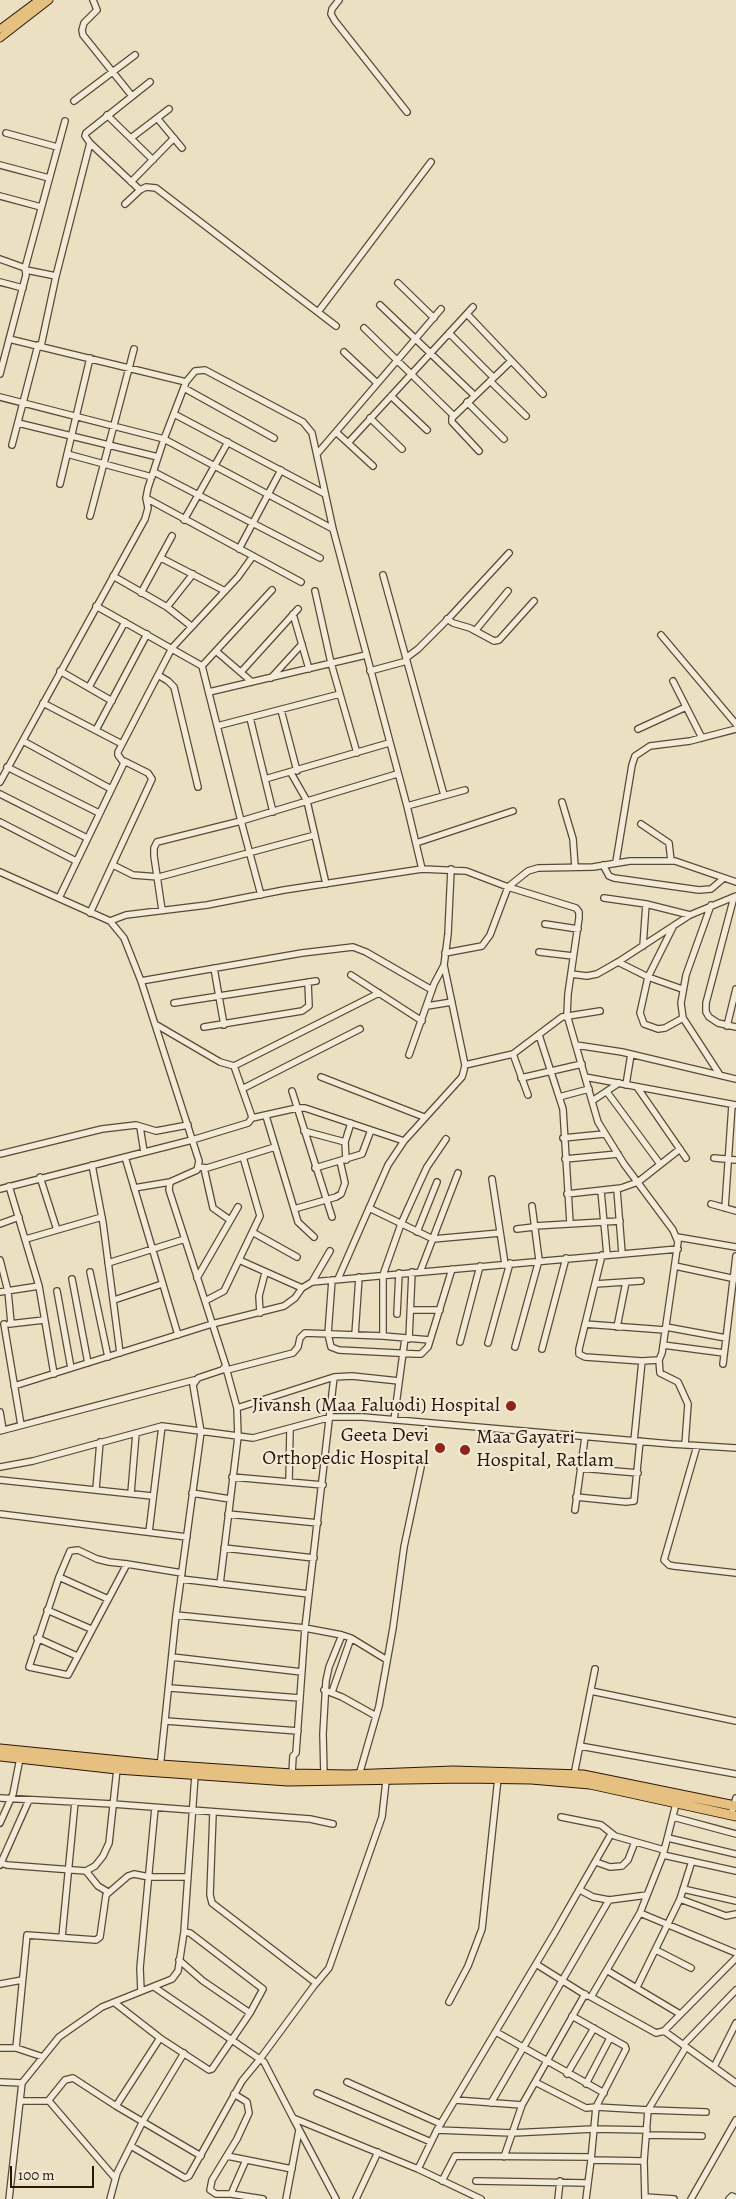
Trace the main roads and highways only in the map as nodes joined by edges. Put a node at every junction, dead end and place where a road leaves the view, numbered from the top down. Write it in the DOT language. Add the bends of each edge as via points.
graph roads {
  1 [pos="39,0"];
  2 [pos="49,0"];
  3 [pos="0,29"];
  4 [pos="0,38"];
  5 [pos="0,1749"];
  6 [pos="0,1756"];
  7 [pos="160,1769"];
  8 [pos="352,1777"];
  9 [pos="368,1778"];
  10 [pos="677,1798"];
  11 [pos="735,1808"];
  1 -- 3 [label="main road"];
  2 -- 4 [label="main road"];
  5 -- 7 [label="highway"];
  6 -- 7 [label="highway" via="117,1769"];
  7 -- 8 [label="highway"];
  7 -- 8 [label="highway" via="195,1775 288,1781"];
  8 -- 9 [label="highway"];
  9 -- 10 [label="highway" via="386,1781 498,1778 590,1784"];
  9 -- 10 [label="highway" via="453,1771 574,1775 598,1777"];
  10 -- 11 [label="highway"];
}
